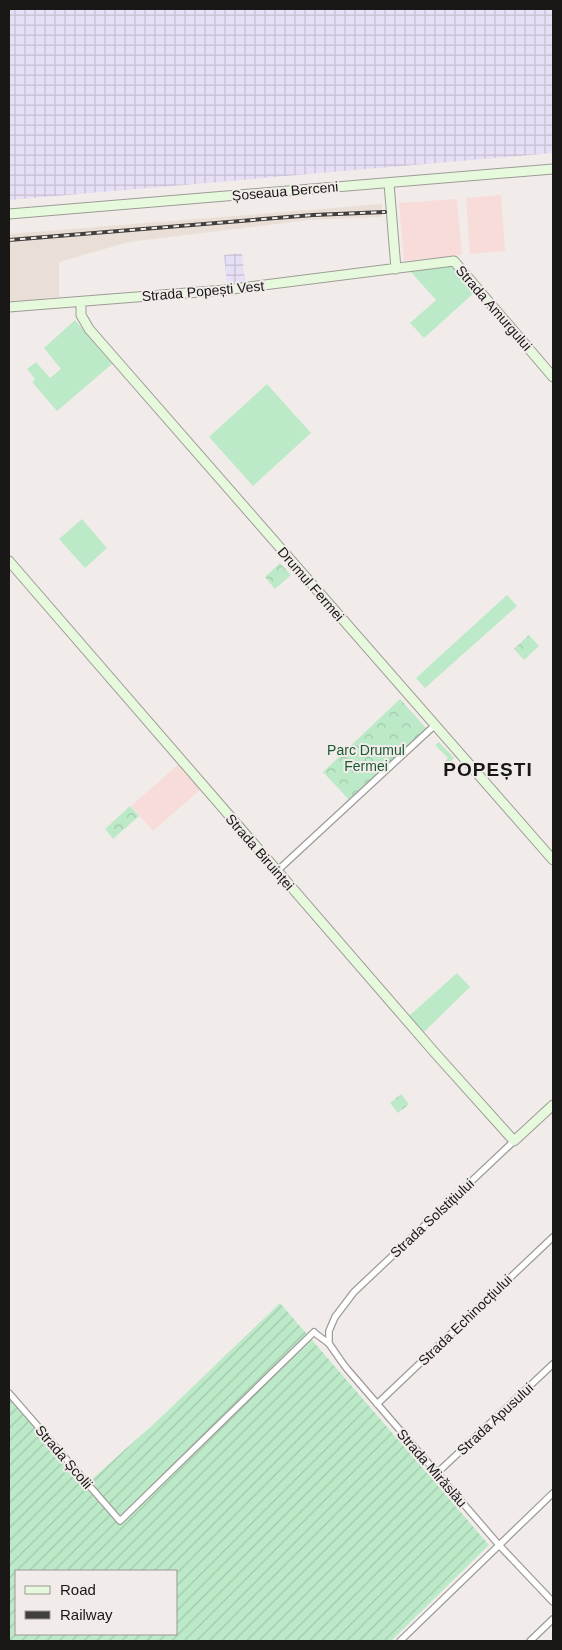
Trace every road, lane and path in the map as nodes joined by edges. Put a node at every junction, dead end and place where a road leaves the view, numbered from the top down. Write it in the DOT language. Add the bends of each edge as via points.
graph roads {
  1 [pos="553,170"];
  2 [pos="389,183"];
  3 [pos="11,215"];
  4 [pos="454,262"];
  5 [pos="396,268"];
  6 [pos="81,302"];
  7 [pos="9,307"];
  8 [pos="553,376"];
  9 [pos="9,561"];
  10 [pos="435,725"];
  11 [pos="553,860"];
  12 [pos="277,871"];
  13 [pos="553,1105"];
  14 [pos="514,1141"];
  15 [pos="553,1237"];
  16 [pos="329,1343"];
  17 [pos="553,1364"];
  18 [pos="9,1393"];
  19 [pos="377,1404"];
  20 [pos="436,1474"];
  21 [pos="553,1493"];
  22 [pos="120,1521"];
  23 [pos="499,1545"];
  24 [pos="553,1602"];
  25 [pos="553,1619"];
  26 [pos="400,1641"];
  27 [pos="530,1641"];
  1 -- 2 [label="street, Șoseaua Berceni"];
  2 -- 3 [label="street, Șoseaua Berceni"];
  2 -- 5 [label="street"];
  4 -- 5 [label="street, Strada Popești Vest"];
  4 -- 8 [label="street, Strada Amurgului"];
  5 -- 6 [label="street, Strada Popești Vest" via="225,290"];
  6 -- 7 [label="street, Strada Popești Vest"];
  6 -- 10 [label="street, Drumul Fermei" via="81,315 89,329"];
  9 -- 12 [label="street, Strada Biruinței"];
  10 -- 11 [label="street, Drumul Fermei"];
  10 -- 12 [label="street"];
  12 -- 14 [label="street, Strada Biruinței"];
  13 -- 14 [label="street, Strada Solstițiului"];
  14 -- 16 [label="street, Strada Solstițiului" via="354,1292 335,1317 329,1331"];
  15 -- 19 [label="street, Strada Echinocțiului"];
  16 -- 19 [label="street, Strada Mirăslău"];
  16 -- 22 [label="street, Strada Mirăslău" via="314,1332"];
  17 -- 20 [label="street, Strada Apusului"];
  18 -- 22 [label="street, Strada Școlii"];
  19 -- 20 [label="street, Strada Mirăslău"];
  20 -- 23 [label="street, Strada Mirăslău"];
  21 -- 23 [label="street"];
  23 -- 24 [label="street, Strada Mirăslău"];
  23 -- 26 [label="street"];
  25 -- 27 [label="street"];
}
